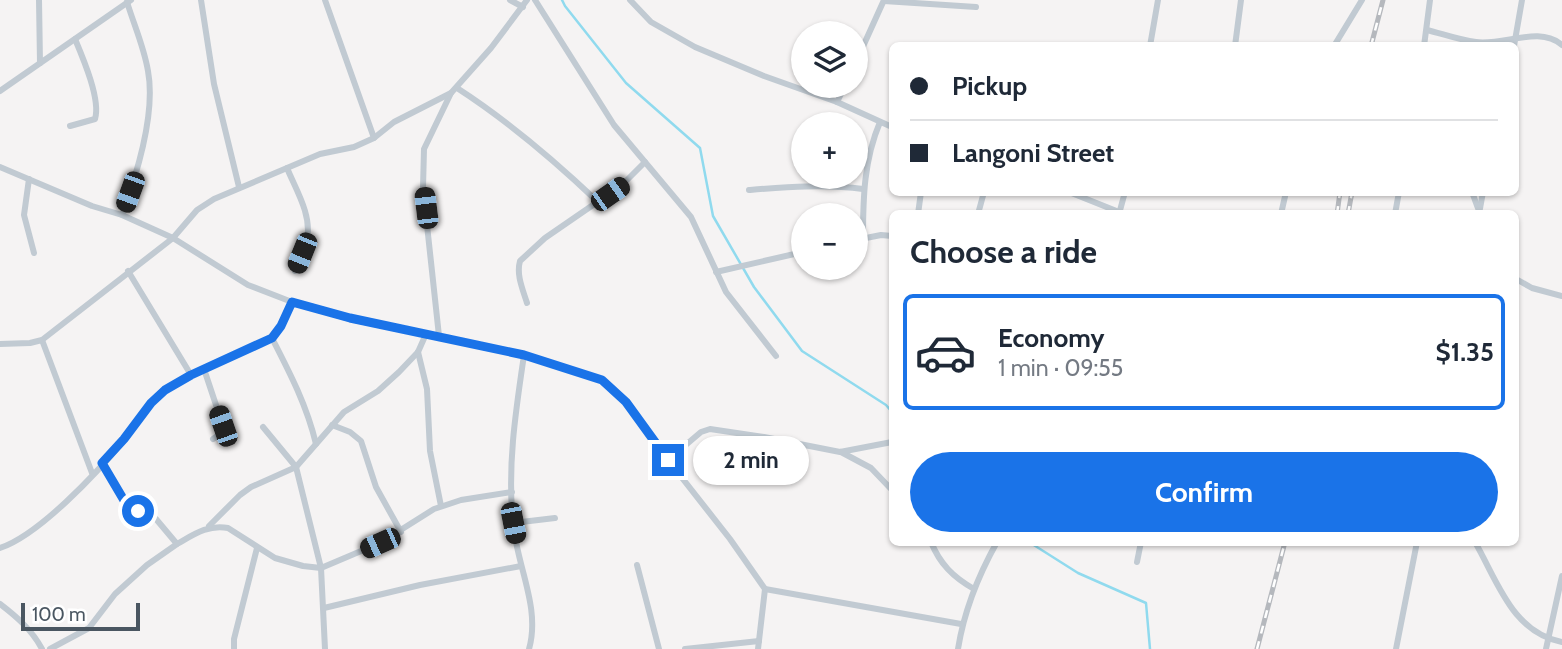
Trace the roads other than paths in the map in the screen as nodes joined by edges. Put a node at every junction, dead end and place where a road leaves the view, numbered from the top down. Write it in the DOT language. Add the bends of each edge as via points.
graph roads {
  1 [pos="39,0"];
  2 [pos="201,0"];
  3 [pos="325,0"];
  4 [pos="510,0"];
  5 [pos="527,0"];
  6 [pos="535,0"];
  7 [pos="630,0"];
  8 [pos="1158,0"];
  9 [pos="1241,0"];
  10 [pos="1362,0"];
  11 [pos="1430,0"];
  12 [pos="1522,0"];
  13 [pos="129,1"];
  14 [pos="884,1"];
  15 [pos="976,7"];
  16 [pos="523,8"];
  17 [pos="1427,30"];
  18 [pos="868,36"];
  19 [pos="75,38"];
  20 [pos="1151,42"];
  21 [pos="1236,42"];
  22 [pos="1336,42"];
  23 [pos="1425,42"];
  24 [pos="1475,42"];
  25 [pos="1514,42"];
  26 [pos="1562,45"];
  27 [pos="40,63"];
  28 [pos="454,90"];
  29 [pos="0,91"];
  30 [pos="839,98"];
  31 [pos="837,102"];
  32 [pos="880,122"];
  33 [pos="70,126"];
  34 [pos="889,126"];
  35 [pos="374,138"];
  36 [pos="868,155"];
  37 [pos="645,162"];
  38 [pos="0,167"];
  39 [pos="287,169"];
  40 [pos="29,179"];
  41 [pos="239,187"];
  42 [pos="791,187"];
  43 [pos="863,189"];
  44 [pos="748,190"];
  45 [pos="1079,196"];
  46 [pos="598,202"];
  47 [pos="862,203"];
  48 [pos="1112,210"];
  49 [pos="122,215"];
  50 [pos="889,236"];
  51 [pos="173,238"];
  52 [pos="868,238"];
  53 [pos="34,253"];
  54 [pos="791,255"];
  55 [pos="128,271"];
  56 [pos="295,271"];
  57 [pos="716,272"];
  58 [pos="1519,281"];
  59 [pos="1562,296"];
  60 [pos="292,302"];
  61 [pos="527,303"];
  62 [pos="426,334"];
  63 [pos="439,336"];
  64 [pos="272,338"];
  65 [pos="42,340"];
  66 [pos="0,344"];
  67 [pos="418,352"];
  68 [pos="524,355"];
  69 [pos="776,356"];
  70 [pos="204,369"];
  71 [pos="191,375"];
  72 [pos="332,425"];
  73 [pos="263,427"];
  74 [pos="213,439"];
  75 [pos="889,443"];
  76 [pos="316,444"];
  77 [pos="840,452"];
  78 [pos="668,460"];
  79 [pos="102,463"];
  80 [pos="296,467"];
  81 [pos="92,473"];
  82 [pos="889,487"];
  83 [pos="512,492"];
  84 [pos="442,506"];
  85 [pos="555,518"];
  86 [pos="513,523"];
  87 [pos="208,527"];
  88 [pos="401,532"];
  89 [pos="177,544"];
  90 [pos="933,546"];
  91 [pos="995,546"];
  92 [pos="1140,546"];
  93 [pos="1417,546"];
  94 [pos="1477,546"];
  95 [pos="0,548"];
  96 [pos="257,548"];
  97 [pos="1137,562"];
  98 [pos="637,565"];
  99 [pos="521,566"];
  100 [pos="321,568"];
  101 [pos="1562,576"];
  102 [pos="765,589"];
  103 [pos="974,589"];
  104 [pos="0,604"];
  105 [pos="324,608"];
  106 [pos="961,624"];
  107 [pos="1550,640"];
  108 [pos="759,641"];
  109 [pos="1562,642"];
  110 [pos="42,649"];
  111 [pos="50,649"];
  112 [pos="234,649"];
  113 [pos="326,649"];
  114 [pos="529,649"];
  115 [pos="659,649"];
  116 [pos="685,649"];
  117 [pos="758,649"];
  118 [pos="958,649"];
  119 [pos="1396,649"];
  120 [pos="1546,649"];
  1 -- 27 [label="street"];
  2 -- 41 [label="street" via="214,84"];
  3 -- 35 [label="street"];
  4 -- 16 [label="street"];
  5 -- 16 [label="street"];
  6 -- 37 [label="street" via="614,125"];
  7 -- 31 [label="street" via="673,36"];
  8 -- 20 [label="street"];
  9 -- 21 [label="street"];
  10 -- 22 [label="street"];
  11 -- 17 [label="street"];
  12 -- 25 [label="street"];
  13 -- 19 [label="street"];
  13 -- 49 [label="street" via="150,83 138,170"];
  14 -- 15 [label="street"];
  14 -- 18 [label="street"];
  16 -- 28 [label="street"];
  17 -- 23 [label="street"];
  17 -- 24 [label="street"];
  19 -- 27 [label="street"];
  19 -- 33 [label="street" via="97,115 95,120"];
  25 -- 26 [label="street" via="1540,36"];
  27 -- 29 [label="street"];
  28 -- 35 [label="street"];
  28 -- 46 [label="street" via="492,110"];
  28 -- 63 [label="street" via="424,149 423,188"];
  30 -- 31 [label="street"];
  31 -- 32 [label="street"];
  32 -- 34 [label="street"];
  32 -- 36 [label="street"];
  35 -- 39 [label="street" via="320,153"];
  37 -- 46 [label="street"];
  37 -- 57 [label="street" via="691,217"];
  38 -- 40 [label="street"];
  39 -- 41 [label="street"];
  39 -- 56 [label="street" via="308,223 307,242"];
  40 -- 49 [label="street"];
  40 -- 53 [label="street" via="24,215"];
  41 -- 51 [label="street" via="197,210"];
  42 -- 44 [label="street"];
  43 -- 47 [label="street"];
  45 -- 48 [label="street"];
  46 -- 61 [label="street" via="520,261"];
  49 -- 51 [label="street"];
  50 -- 52 [label="street"];
  51 -- 55 [label="street"];
  51 -- 60 [label="street" via="248,285"];
  54 -- 57 [label="street"];
  55 -- 65 [label="street"];
  55 -- 71 [label="street"];
  57 -- 69 [label="street"];
  58 -- 59 [label="street"];
  60 -- 62 [label="street"];
  60 -- 64 [label="street"];
  62 -- 63 [label="street"];
  62 -- 67 [label="street"];
  63 -- 68 [label="street"];
  64 -- 70 [label="street"];
  64 -- 76 [label="street" via="298,388"];
  65 -- 66 [label="street"];
  65 -- 81 [label="street"];
  67 -- 72 [label="street" via="387,384"];
  67 -- 84 [label="street"];
  68 -- 78 [label="street" via="602,380 626,402"];
  68 -- 83 [label="street"];
  70 -- 71 [label="street"];
  70 -- 74 [label="street" via="223,426 219,437"];
  71 -- 79 [label="street" via="151,403"];
  72 -- 76 [label="street"];
  72 -- 88 [label="street" via="361,441 376,487"];
  73 -- 80 [label="street"];
  75 -- 77 [label="street"];
  76 -- 80 [label="street"];
  77 -- 78 [label="street" via="710,429"];
  77 -- 82 [label="street" via="871,468"];
  78 -- 102 [label="street"];
  79 -- 81 [label="street"];
  79 -- 89 [label="street" via="125,502 156,519"];
  80 -- 87 [label="street" via="240,495"];
  80 -- 100 [label="street"];
  81 -- 95 [label="street" via="50,516 13,544"];
  83 -- 84 [label="street"];
  83 -- 86 [label="street"];
  84 -- 88 [label="street"];
  85 -- 86 [label="street"];
  86 -- 99 [label="street"];
  87 -- 89 [label="street"];
  87 -- 96 [label="street" via="228,528"];
  88 -- 100 [label="street"];
  89 -- 111 [label="street" via="115,594 89,628"];
  90 -- 103 [label="street" via="949,571"];
  91 -- 103 [label="street"];
  92 -- 97 [label="street"];
  93 -- 119 [label="street"];
  94 -- 107 [label="street" via="1516,614 1534,633"];
  96 -- 100 [label="street" via="275,558"];
  96 -- 112 [label="street"];
  98 -- 115 [label="street"];
  99 -- 105 [label="street"];
  99 -- 114 [label="street" via="533,613"];
  100 -- 105 [label="street"];
  101 -- 107 [label="street"];
  102 -- 106 [label="street"];
  102 -- 108 [label="street"];
  103 -- 106 [label="street"];
  104 -- 110 [label="street" via="22,621"];
  105 -- 113 [label="street"];
  106 -- 118 [label="street"];
  107 -- 109 [label="street"];
  107 -- 120 [label="street"];
  108 -- 116 [label="street"];
  108 -- 117 [label="street"];
}
